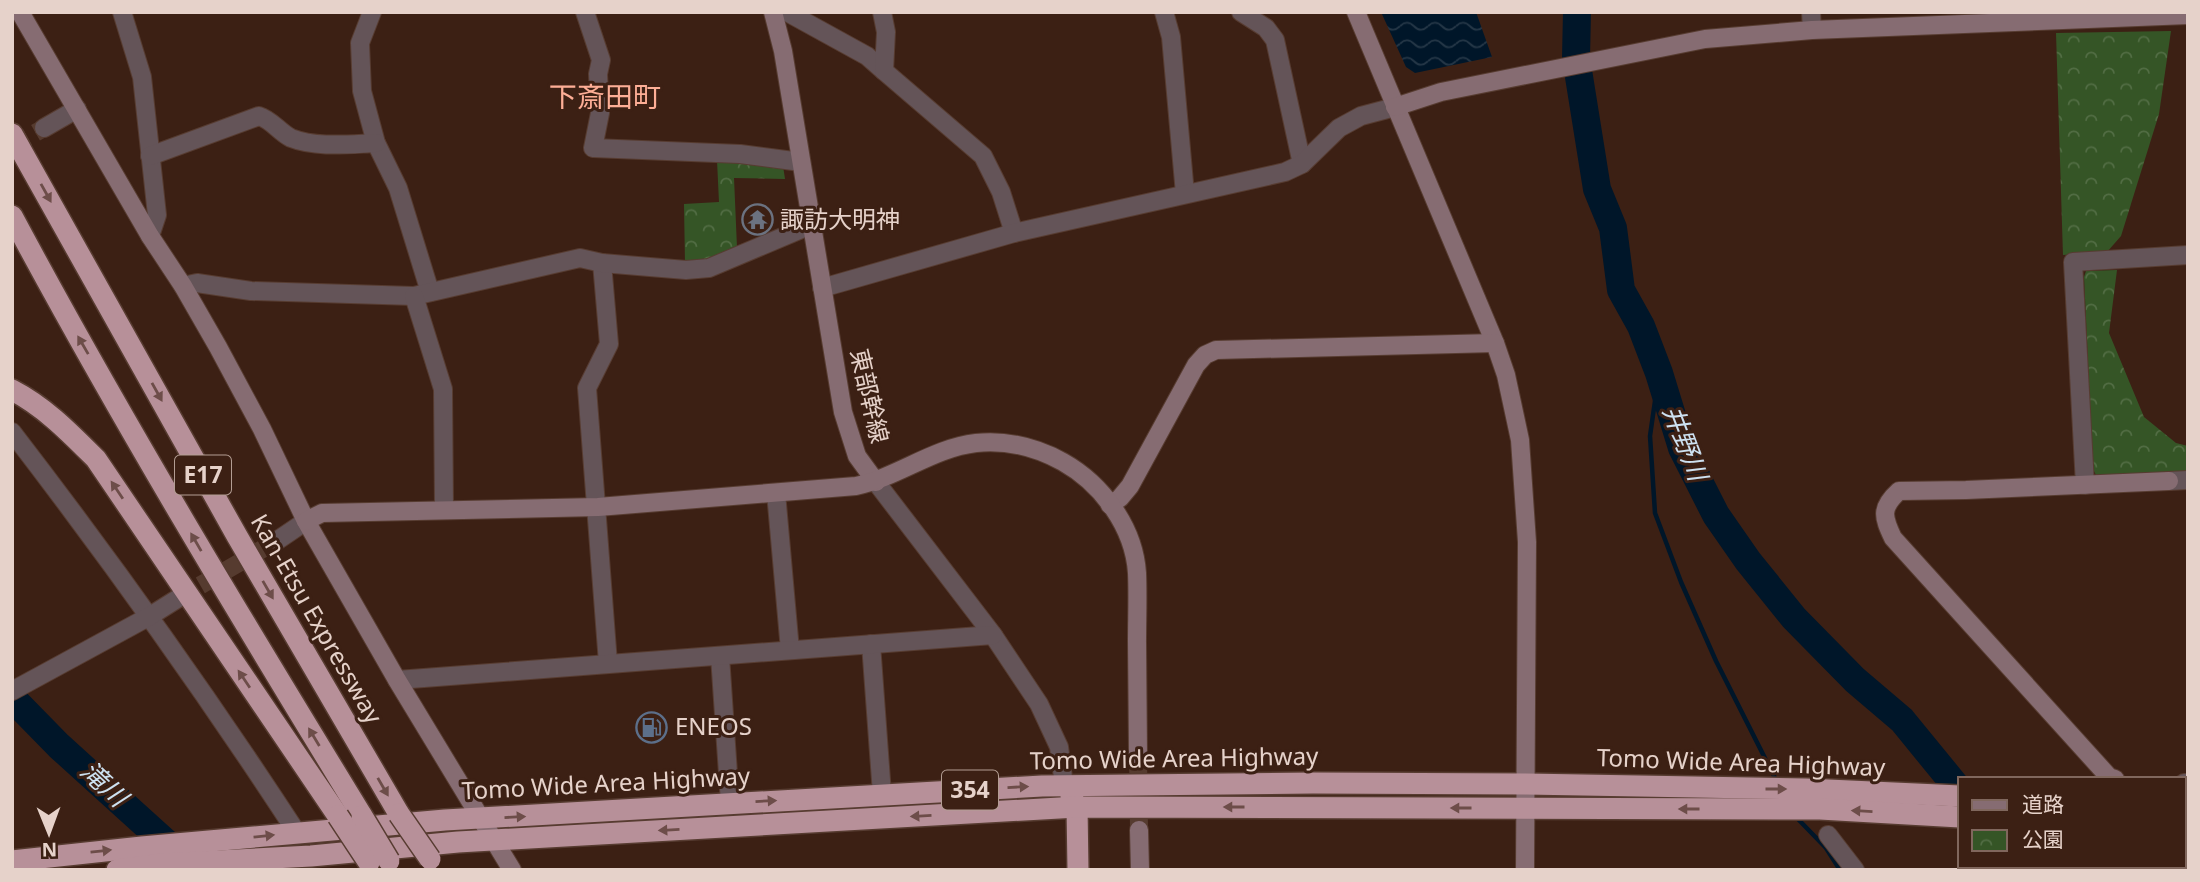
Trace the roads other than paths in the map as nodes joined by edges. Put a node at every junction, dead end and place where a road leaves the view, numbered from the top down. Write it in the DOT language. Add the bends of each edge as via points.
graph roads {
  1 [pos="20,12"];
  2 [pos="122,12"];
  3 [pos="372,12"];
  4 [pos="585,12"];
  5 [pos="773,12"];
  6 [pos="787,12"];
  7 [pos="882,12"];
  8 [pos="1164,12"];
  9 [pos="1241,12"];
  10 [pos="1356,12"];
  11 [pos="2188,15"];
  12 [pos="1812,21"];
  13 [pos="884,71"];
  14 [pos="1395,107"];
  15 [pos="77,109"];
  16 [pos="44,128"];
  17 [pos="12,134"];
  18 [pos="376,143"];
  19 [pos="150,156"];
  20 [pos="801,162"];
  21 [pos="1302,164"];
  22 [pos="1185,194"];
  23 [pos="12,216"];
  24 [pos="811,225"];
  25 [pos="1014,233"];
  26 [pos="150,236"];
  27 [pos="2188,256"];
  28 [pos="602,263"];
  29 [pos="183,286"];
  30 [pos="822,288"];
  31 [pos="422,294"];
  32 [pos="1495,343"];
  33 [pos="12,390"];
  34 [pos="12,432"];
  35 [pos="2188,480"];
  36 [pos="876,482"];
  37 [pos="2085,485"];
  38 [pos="776,493"];
  39 [pos="1110,505"];
  40 [pos="597,507"];
  41 [pos="444,510"];
  42 [pos="306,521"];
  43 [pos="278,540"];
  44 [pos="177,599"];
  45 [pos="150,616"];
  46 [pos="993,635"];
  47 [pos="871,644"];
  48 [pos="790,650"];
  49 [pos="720,656"];
  50 [pos="608,663"];
  51 [pos="397,680"];
  52 [pos="12,691"];
  53 [pos="1138,755"];
  54 [pos="2109,777"];
  55 [pos="1526,784"];
  56 [pos="1065,785"];
  57 [pos="882,794"];
  58 [pos="1958,796"];
  59 [pos="730,803"];
  60 [pos="1070,808"];
  61 [pos="1525,808"];
  62 [pos="1958,817"];
  63 [pos="480,819"];
  64 [pos="1139,831"];
  65 [pos="297,833"];
  66 [pos="1828,835"];
  67 [pos="494,840"];
  68 [pos="12,861"];
  69 [pos="316,863"];
  70 [pos="433,865"];
  71 [pos="382,866"];
  72 [pos="117,870"];
  73 [pos="512,870"];
  74 [pos="1065,870"];
  75 [pos="1078,870"];
  76 [pos="1140,870"];
  77 [pos="1525,870"];
  78 [pos="1854,870"];
  1 -- 15 [label="street"];
  2 -- 19 [label="street" via="142,77"];
  3 -- 18 [label="street" via="360,43 362,91"];
  4 -- 20 [label="street" via="601,60 600,113 593,148 740,154"];
  5 -- 20 [label="street, 東部幹線"];
  6 -- 13 [label="street" via="867,56"];
  7 -- 13 [label="street"];
  8 -- 22 [label="street" via="1171,37"];
  9 -- 21 [label="street" via="1266,28 1275,40"];
  10 -- 14 [label="street"];
  11 -- 12 [label="street"];
  12 -- 14 [label="street" via="1441,92"];
  13 -- 25 [label="street" via="983,156"];
  14 -- 21 [label="street" via="1361,116 1339,128"];
  14 -- 32 [label="street"];
  15 -- 16 [label="street"];
  15 -- 26 [label="street"];
  17 -- 70 [label="highway, Kan-Etsu Expressway / E17, one-way, bridge" via="237,536"];
  18 -- 19 [label="street" via="329,146 291,138 259,116"];
  18 -- 31 [label="street" via="398,188"];
  19 -- 26 [label="street" via="157,215"];
  20 -- 24 [label="street, 東部幹線"];
  21 -- 22 [label="street" via="1285,172"];
  22 -- 25 [label="street"];
  71 -- 23 [label="highway, E17, one-way, bridge" via="362,816 202,554"];
  24 -- 28 [label="street" via="709,268"];
  24 -- 30 [label="street, 東部幹線"];
  25 -- 30 [label="street"];
  26 -- 29 [label="street"];
  27 -- 37 [label="street" via="2073,262"];
  28 -- 31 [label="street" via="580,258"];
  28 -- 40 [label="street" via="609,344 587,387"];
  29 -- 31 [label="street" via="197,282 251,291"];
  29 -- 42 [label="street" via="262,429"];
  30 -- 36 [label="street, 東部幹線" via="849,436"];
  31 -- 41 [label="street" via="443,389"];
  32 -- 39 [label="street" via="1216,350 1196,365 1130,486"];
  32 -- 55 [label="street" via="1520,440 1527,541"];
  71 -- 33 [label="highway, one-way, bridge" via="338,816 96,459 55,418"];
  34 -- 45 [label="street"];
  35 -- 37 [label="street"];
  36 -- 38 [label="street"];
  36 -- 39 [label="street, 東部幹線" via="951,447 1003,443 1028,446 1074,468"];
  36 -- 46 [label="street"];
  37 -- 54 [label="street" via="1899,491 1884,511 1893,538"];
  38 -- 40 [label="street"];
  38 -- 48 [label="street"];
  39 -- 53 [label="street, 東部幹線" via="1128,536 1137,571"];
  40 -- 41 [label="street"];
  40 -- 50 [label="street"];
  41 -- 42 [label="street" via="322,513"];
  42 -- 43 [label="street"];
  42 -- 51 [label="street"];
  44 -- 45 [label="street"];
  45 -- 52 [label="street"];
  45 -- 65 [label="street"];
  46 -- 47 [label="street"];
  46 -- 56 [label="street" via="1039,704 1059,747"];
  47 -- 48 [label="street"];
  47 -- 57 [label="street"];
  48 -- 49 [label="street"];
  49 -- 50 [label="street"];
  49 -- 59 [label="street"];
  50 -- 51 [label="street"];
  51 -- 63 [label="street"];
  55 -- 56 [label="highway, Tomo Wide Area Highway / 354"];
  55 -- 58 [label="highway, Tomo Wide Area Highway / 354, one-way"];
  55 -- 61 [label="street"];
  57 -- 56 [label="highway, Tomo Wide Area Highway / 354, one-way"];
  56 -- 60 [label="highway"];
  59 -- 57 [label="highway, Tomo Wide Area Highway / 354, one-way"];
  63 -- 59 [label="highway, Tomo Wide Area Highway / 354, one-way"];
  61 -- 60 [label="highway, Tomo Wide Area Highway / 354, one-way"];
  60 -- 67 [label="highway, Tomo Wide Area Highway / 354, one-way"];
  60 -- 74 [label="highway"];
  60 -- 75 [label="highway"];
  62 -- 61 [label="highway, Tomo Wide Area Highway / 354, one-way" via="1820,809"];
  61 -- 77 [label="street"];
  63 -- 65 [label="highway, Tomo Wide Area Highway / 354"];
  63 -- 67 [label="street"];
  64 -- 76 [label="street"];
  68 -- 65 [label="highway, Tomo Wide Area Highway / 354, one-way"];
  66 -- 78 [label="street"];
  67 -- 69 [label="highway, Tomo Wide Area Highway / 354"];
  67 -- 73 [label="street"];
  69 -- 72 [label="highway, Tomo Wide Area Highway / 354" via="216,861"];
}
